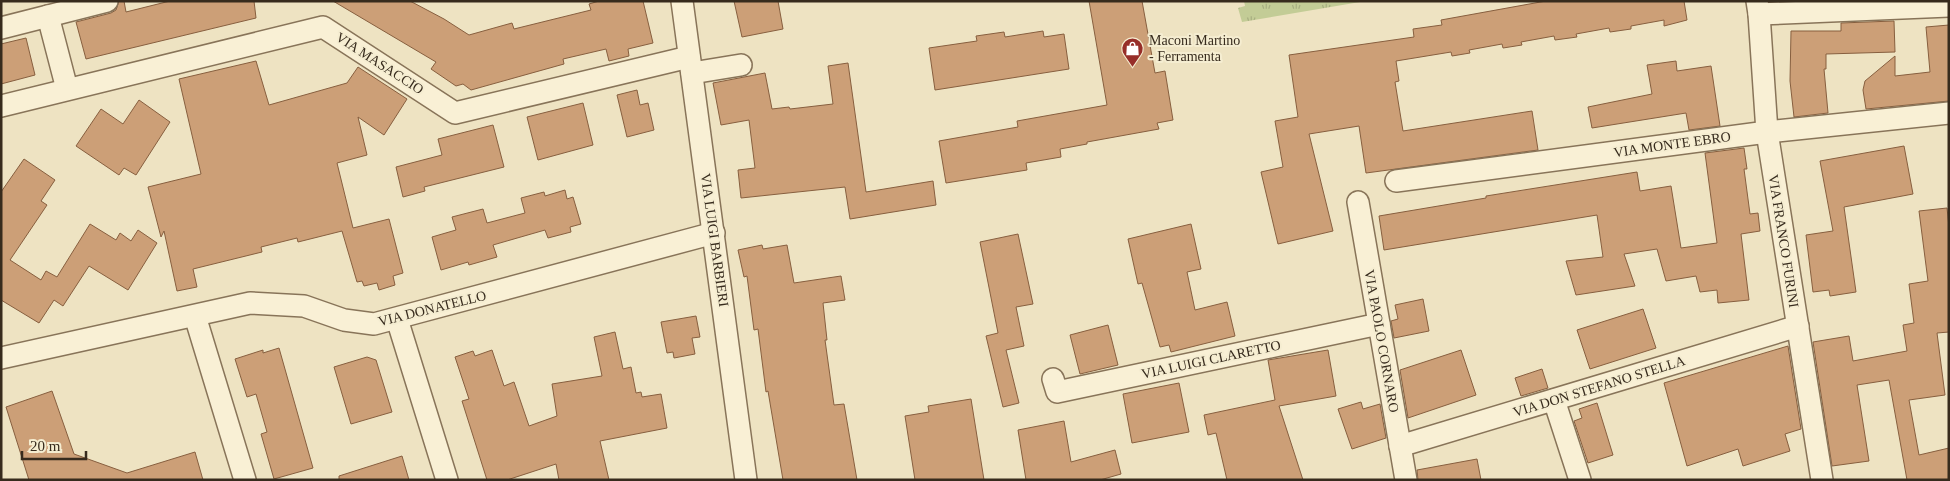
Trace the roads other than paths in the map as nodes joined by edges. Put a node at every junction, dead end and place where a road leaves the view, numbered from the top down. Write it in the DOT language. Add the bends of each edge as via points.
graph roads {
  1 [pos="107,1"];
  2 [pos="682,1"];
  3 [pos="1949,6"];
  4 [pos="1758,8"];
  5 [pos="48,16"];
  6 [pos="1,28"];
  7 [pos="691,65"];
  8 [pos="741,65"];
  9 [pos="76,87"];
  10 [pos="1,106"];
  11 [pos="1949,113"];
  12 [pos="1767,132"];
  13 [pos="1396,180"];
  14 [pos="1358,202"];
  15 [pos="714,233"];
  16 [pos="195,316"];
  17 [pos="397,318"];
  18 [pos="1379,324"];
  19 [pos="1798,326"];
  20 [pos="1,358"];
  21 [pos="1053,379"];
  22 [pos="1554,400"];
  23 [pos="1400,446"];
  24 [pos="245,480"];
  25 [pos="447,480"];
  26 [pos="746,480"];
  27 [pos="1406,480"];
  28 [pos="1580,480"];
  29 [pos="1822,480"];
  1 -- 5 [label="street"];
  2 -- 7 [label="street, VIA LUIGI BARBIERI"];
  3 -- 4 [label="street"];
  4 -- 12 [label="street, VIA FRANCO FURINI"];
  5 -- 6 [label="street"];
  5 -- 9 [label="street"];
  7 -- 8 [label="street, VIA MASACCIO"];
  7 -- 9 [label="street, VIA MASACCIO" via="456,113 322,27"];
  7 -- 15 [label="street, VIA LUIGI BARBIERI"];
  9 -- 10 [label="street, VIA MASACCIO"];
  11 -- 12 [label="street, VIA MONTE EBRO"];
  12 -- 13 [label="street, VIA MONTE EBRO"];
  12 -- 19 [label="street, VIA FRANCO FURINI"];
  14 -- 18 [label="street, VIA PAOLO CORNARO"];
  15 -- 17 [label="street, VIA DONATELLO"];
  15 -- 26 [label="street, VIA LUIGI BARBIERI"];
  16 -- 17 [label="street, VIA DONATELLO" via="250,303 304,306 344,320 374,324"];
  16 -- 20 [label="street, VIA DONATELLO"];
  16 -- 24 [label="street"];
  17 -- 25 [label="street"];
  18 -- 21 [label="street, VIA LUIGI CLARETTO" via="1057,392"];
  18 -- 23 [label="street, VIA PAOLO CORNARO"];
  19 -- 22 [label="street, VIA DON STEFANO STELLA"];
  19 -- 29 [label="street, VIA FRANCO FURINI"];
  22 -- 23 [label="street, VIA DON STEFANO STELLA"];
  22 -- 28 [label="street"];
  23 -- 27 [label="street, VIA PAOLO CORNARO"];
}
